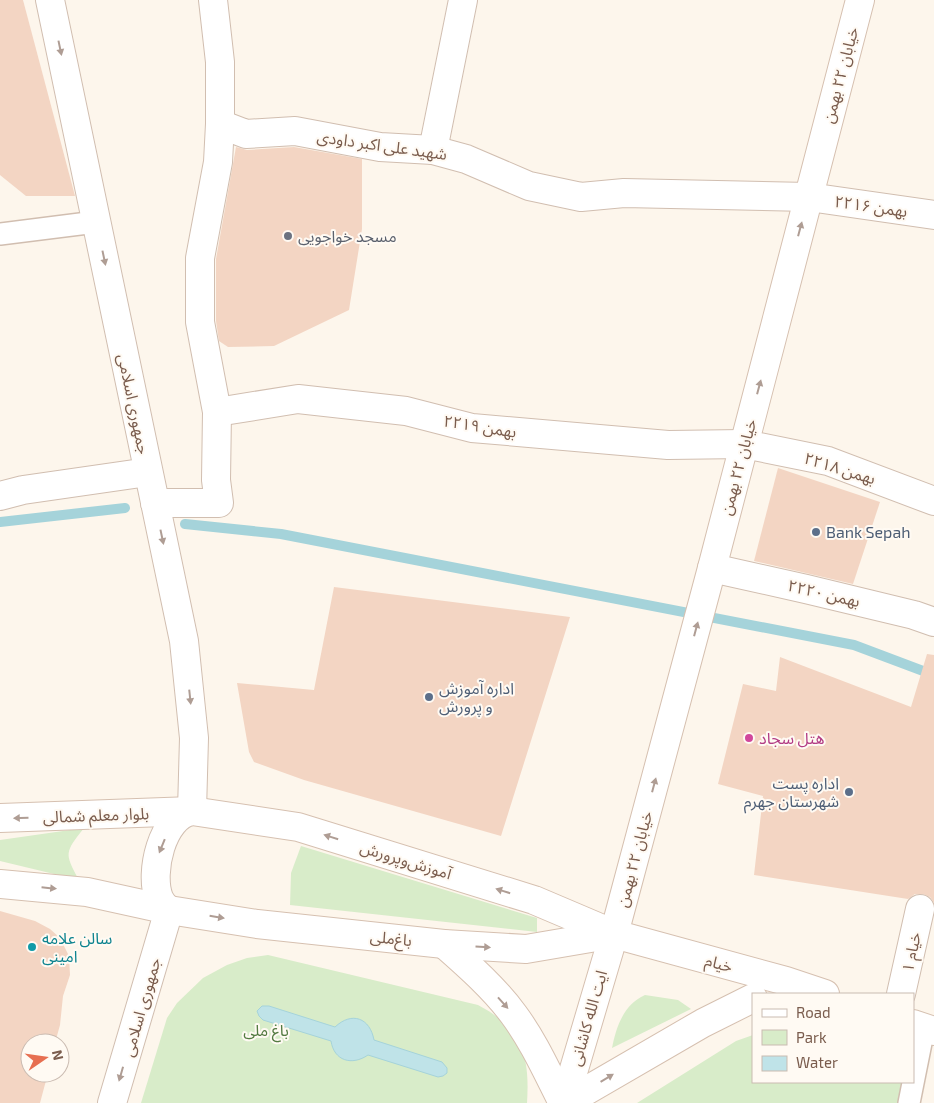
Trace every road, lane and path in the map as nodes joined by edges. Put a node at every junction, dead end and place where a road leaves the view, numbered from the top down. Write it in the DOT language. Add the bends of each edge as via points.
graph roads {
  1 [pos="50,0"];
  2 [pos="214,0"];
  3 [pos="463,0"];
  4 [pos="860,0"];
  5 [pos="220,124"];
  6 [pos="433,150"];
  7 [pos="809,197"];
  8 [pos="934,215"];
  9 [pos="96,222"];
  10 [pos="0,234"];
  11 [pos="217,412"];
  12 [pos="744,444"];
  13 [pos="148,472"];
  14 [pos="0,496"];
  15 [pos="934,501"];
  16 [pos="155,504"];
  17 [pos="712,568"];
  18 [pos="934,622"];
  19 [pos="192,811"];
  20 [pos="0,818"];
  21 [pos="0,884"];
  22 [pos="534,900"];
  23 [pos="920,909"];
  24 [pos="169,910"];
  25 [pos="614,934"];
  26 [pos="444,944"];
  27 [pos="526,949"];
  28 [pos="786,981"];
  29 [pos="762,993"];
  30 [pos="822,993"];
  31 [pos="901,993"];
  32 [pos="752,999"];
  33 [pos="924,1027"];
  34 [pos="914,1078"];
  35 [pos="913,1083"];
  36 [pos="112,1103"];
  37 [pos="564,1103"];
  38 [pos="909,1103"];
  1 -- 9 [label="street, جمهوری اسلامی, one-way"];
  2 -- 5 [label="street" via="220,62"];
  3 -- 6 [label="street"];
  4 -- 7 [label="street, خیابان ۲۲ بهمن"];
  5 -- 6 [label="street, شهید علی اکبر داودی" via="246,134 295,131 380,147"];
  5 -- 11 [label="street" via="218,162 200,258 200,322"];
  6 -- 7 [label="street, شهید علی اکبر داودی" via="466,159 529,186 581,197 624,193"];
  7 -- 8 [label="street, ۲۲بهمن ۱۶"];
  12 -- 7 [label="street, خیابان ۲۲ بهمن, one-way"];
  9 -- 10 [label="lane"];
  9 -- 13 [label="street, جمهوری اسلامی, one-way"];
  11 -- 12 [label="street, ۲۲بهمن ۱۹" via="298,399 406,411 472,428 668,445"];
  11 -- 16 [label="street" via="219,504"];
  12 -- 15 [label="street, ۲۲بهمن ۱۸" via="828,461"];
  12 -- 17 [label="street, خیابان ۲۲ بهمن"];
  13 -- 14 [label="street"];
  13 -- 16 [label="street, جمهوری اسلامی"];
  16 -- 19 [label="street, جمهوری اسلامی, one-way" via="184,641 194,738"];
  17 -- 18 [label="street, ۲۲بهمن ۲۰"];
  25 -- 17 [label="street, خیابان ۲۲ بهمن, one-way"];
  19 -- 20 [label="street, بلوار معلم شمالی, one-way"];
  22 -- 19 [label="street, آموزش‌و‌پرورش, one-way" via="298,827"];
  19 -- 24 [label="street, one-way" via="182,813 172,825 158,857 156,888 159,900"];
  21 -- 24 [label="street, one-way" via="87,892"];
  22 -- 25 [label="street, آموزش‌و‌پرورش"];
  22 -- 27 [label="street" via="545,916 546,927 542,938"];
  23 -- 31 [label="street, خیام ۱"];
  24 -- 26 [label="street, باغ‌ملی, one-way" via="258,924"];
  24 -- 36 [label="street, جمهوری اسلامی, one-way"];
  25 -- 27 [label="street, باغ‌ملی"];
  25 -- 28 [label="street, خیام"];
  25 -- 37 [label="street, ایت الله کاشانی"];
  26 -- 27 [label="street, باغ‌ملی, one-way"];
  26 -- 37 [label="street, one-way" via="514,1015"];
  28 -- 29 [label="street"];
  28 -- 30 [label="street, خیام"];
  37 -- 32 [label="street, one-way" via="677,1037"];
  33 -- 34 [label="lane"];
  35 -- 38 [label="lane"];
}
